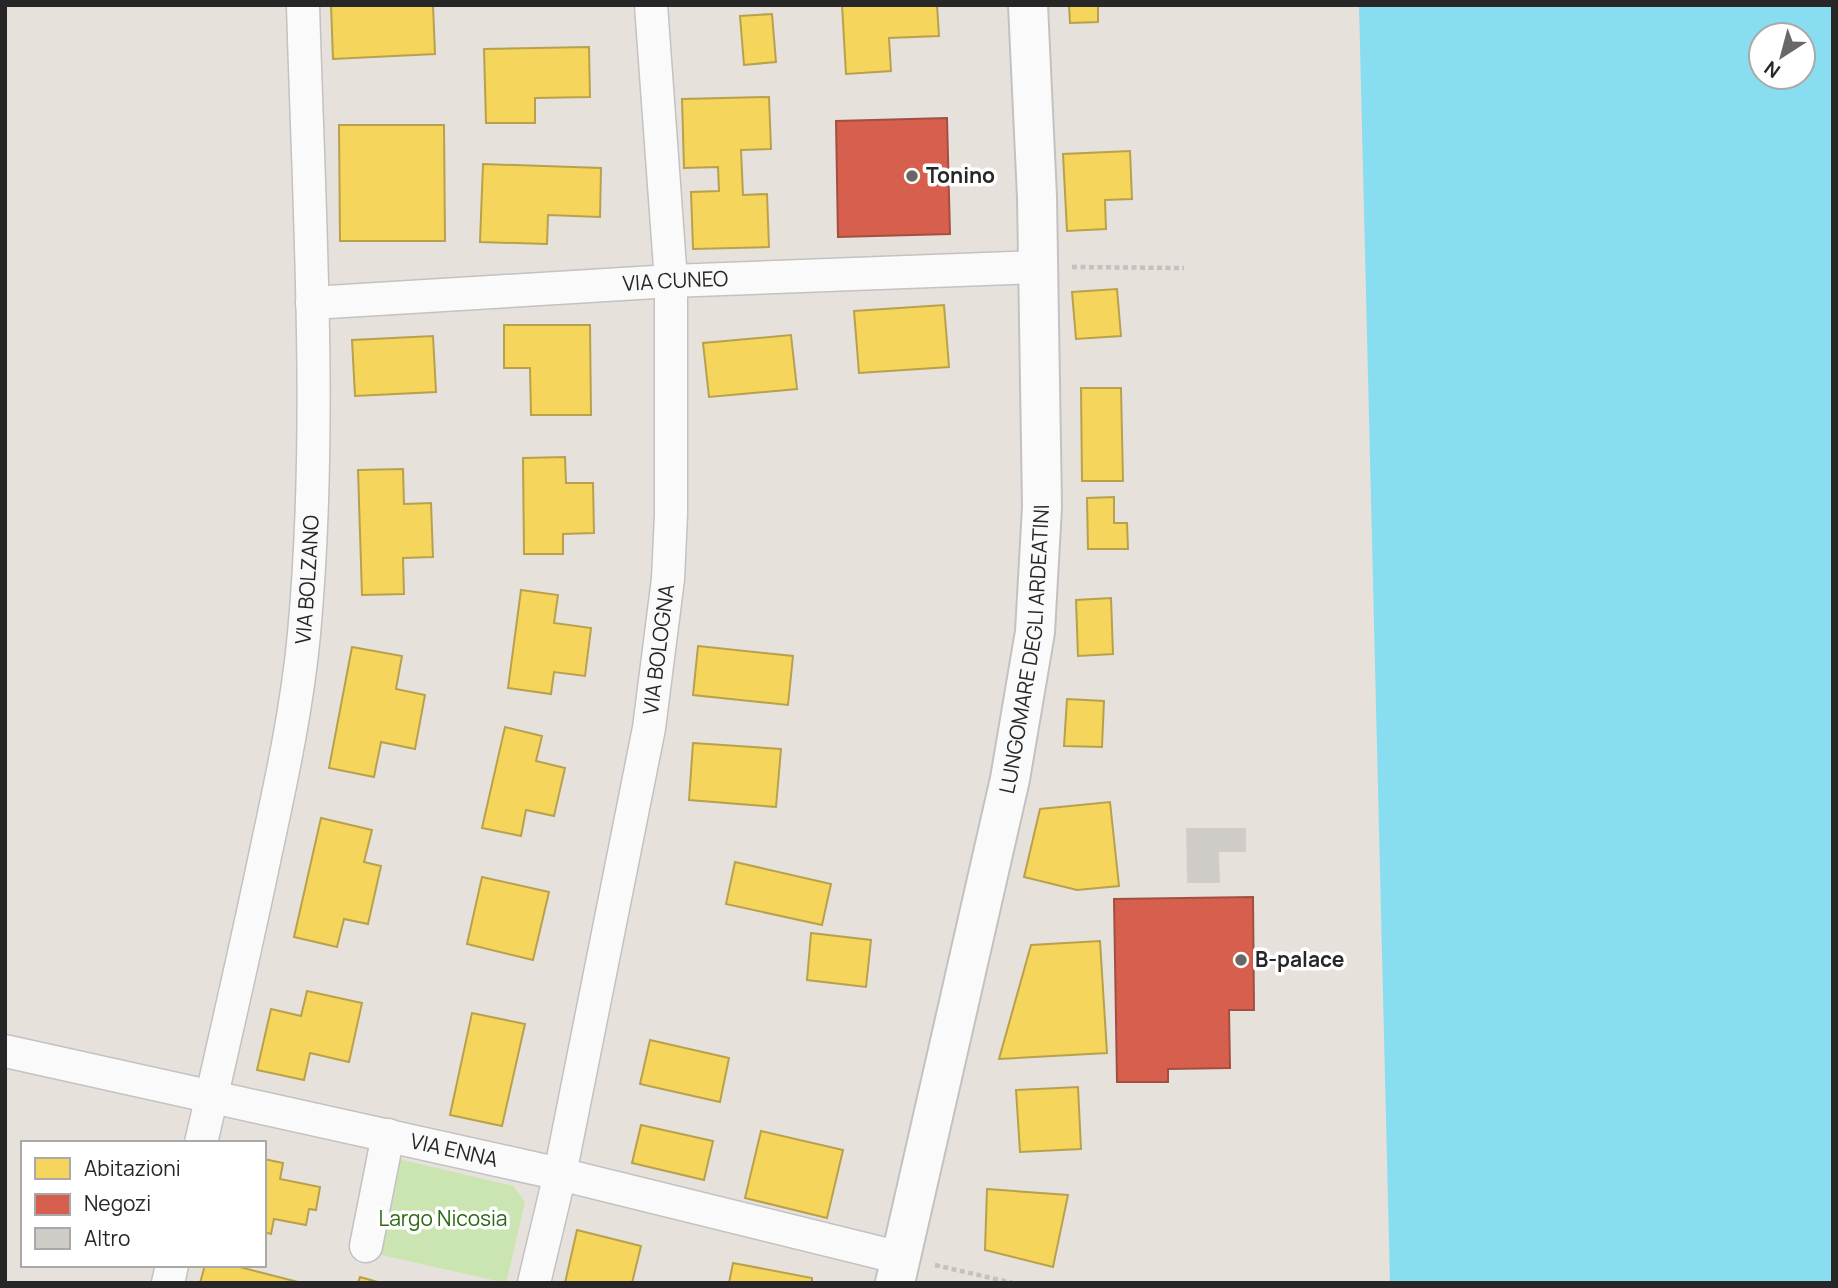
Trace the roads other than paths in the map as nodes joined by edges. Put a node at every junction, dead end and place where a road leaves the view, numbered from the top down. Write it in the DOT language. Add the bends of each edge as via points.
graph roads {
  1 [pos="303,5"];
  2 [pos="651,5"];
  3 [pos="1028,5"];
  4 [pos="1038,267"];
  5 [pos="671,281"];
  6 [pos="312,303"];
  7 [pos="5,1051"];
  8 [pos="212,1096"];
  9 [pos="388,1135"];
  10 [pos="201,1141"];
  11 [pos="560,1174"];
  12 [pos="366,1246"];
  13 [pos="898,1270"];
  14 [pos="534,1283"];
  1 -- 6 [label="street, VIA BOLZANO"];
  2 -- 5 [label="street, VIA BOLOGNA"];
  3 -- 4 [label="main road, LUNGOMARE DEGLI ARDEATINI"];
  4 -- 5 [label="street, VIA CUNEO"];
  4 -- 13 [label="main road, LUNGOMARE DEGLI ARDEATINI" via="1042,507 1035,632 1010,779"];
  5 -- 6 [label="street, VIA CUNEO"];
  5 -- 11 [label="street, VIA BOLOGNA" via="671,514 659,661"];
  6 -- 8 [label="street, VIA BOLZANO" via="312,524 304,638 284,765"];
  7 -- 8 [label="street, VIA ENNA"];
  8 -- 9 [label="street, VIA ENNA"];
  8 -- 10 [label="street, VIA BOLZANO"];
  9 -- 11 [label="street, VIA ENNA"];
  9 -- 12 [label="street"];
  11 -- 13 [label="street, VIA ENNA"];
  11 -- 14 [label="street, VIA BOLOGNA"];
}
